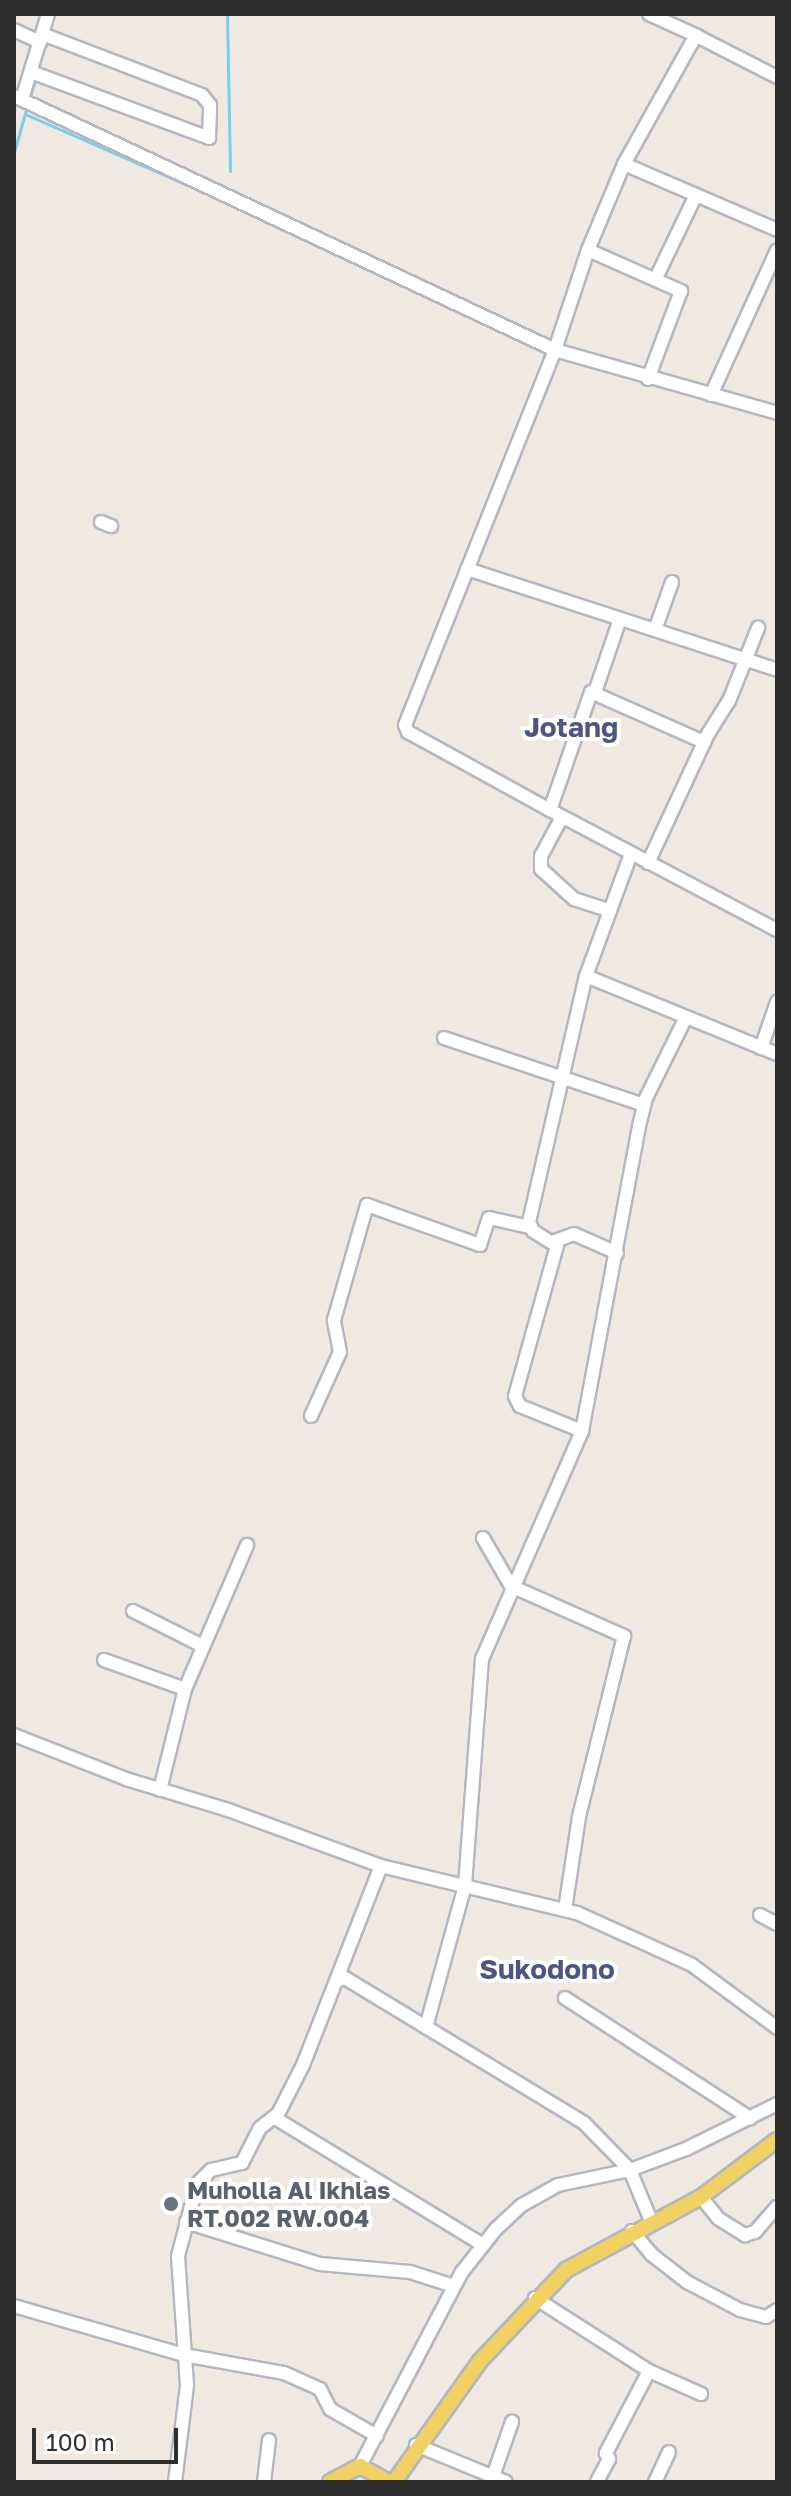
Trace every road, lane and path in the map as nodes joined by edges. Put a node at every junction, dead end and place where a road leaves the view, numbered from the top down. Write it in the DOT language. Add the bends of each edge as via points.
graph roads {
  1 [pos="48,14"];
  2 [pos="649,14"];
  3 [pos="14,30"];
  4 [pos="697,36"];
  5 [pos="41,38"];
  6 [pos="31,72"];
  7 [pos="777,77"];
  8 [pos="18,98"];
  9 [pos="624,164"];
  10 [pos="696,195"];
  11 [pos="777,230"];
  12 [pos="588,250"];
  13 [pos="777,250"];
  14 [pos="656,278"];
  15 [pos="555,350"];
  16 [pos="648,379"];
  17 [pos="711,395"];
  18 [pos="777,413"];
  19 [pos="467,569"];
  20 [pos="672,582"];
  21 [pos="620,619"];
  22 [pos="758,628"];
  23 [pos="655,630"];
  24 [pos="745,660"];
  25 [pos="777,670"];
  26 [pos="595,692"];
  27 [pos="704,742"];
  28 [pos="556,814"];
  29 [pos="631,854"];
  30 [pos="648,863"];
  31 [pos="610,911"];
  32 [pos="777,930"];
  33 [pos="586,976"];
  34 [pos="777,1002"];
  35 [pos="685,1019"];
  36 [pos="444,1038"];
  37 [pos="761,1048"];
  38 [pos="777,1054"];
  39 [pos="560,1075"];
  40 [pos="644,1105"];
  41 [pos="530,1227"];
  42 [pos="555,1241"];
  43 [pos="617,1253"];
  44 [pos="311,1416"];
  45 [pos="582,1431"];
  46 [pos="483,1538"];
  47 [pos="247,1545"];
  48 [pos="511,1586"];
  49 [pos="133,1611"];
  50 [pos="201,1645"];
  51 [pos="104,1660"];
  52 [pos="185,1689"];
  53 [pos="14,1735"];
  54 [pos="160,1790"];
  55 [pos="381,1866"];
  56 [pos="465,1885"];
  57 [pos="565,1910"];
  58 [pos="760,1915"];
  59 [pos="777,1924"];
  60 [pos="338,1980"];
  61 [pos="565,1998"];
  62 [pos="426,2027"];
  63 [pos="777,2028"];
  64 [pos="777,2104"];
  65 [pos="275,2118"];
  66 [pos="750,2118"];
  67 [pos="777,2140"];
  68 [pos="633,2178"];
  69 [pos="701,2197"];
  70 [pos="777,2207"];
  71 [pos="651,2221"];
  72 [pos="186,2222"];
  73 [pos="632,2231"];
  74 [pos="483,2245"];
  75 [pos="454,2286"];
  76 [pos="535,2298"];
  77 [pos="14,2306"];
  78 [pos="777,2310"];
  79 [pos="184,2355"];
  80 [pos="649,2371"];
  81 [pos="701,2394"];
  82 [pos="512,2422"];
  83 [pos="377,2436"];
  84 [pos="269,2440"];
  85 [pos="416,2445"];
  86 [pos="669,2452"];
  87 [pos="364,2468"];
  88 [pos="496,2480"];
  89 [pos="389,2481"];
  90 [pos="175,2482"];
  91 [pos="264,2482"];
  92 [pos="330,2482"];
  93 [pos="597,2482"];
  94 [pos="655,2482"];
  1 -- 5 [label="street"];
  2 -- 4 [label="street"];
  3 -- 5 [label="street"];
  4 -- 7 [label="street"];
  4 -- 9 [label="street"];
  5 -- 6 [label="street"];
  5 -- 6 [label="street" via="202,95 210,105 209,138"];
  6 -- 8 [label="street"];
  8 -- 15 [label="street"];
  9 -- 10 [label="street"];
  9 -- 12 [label="street"];
  10 -- 11 [label="street"];
  10 -- 14 [label="street"];
  12 -- 14 [label="street"];
  12 -- 15 [label="street"];
  13 -- 17 [label="street"];
  14 -- 16 [label="street" via="682,295"];
  15 -- 16 [label="street"];
  15 -- 19 [label="street"];
  16 -- 17 [label="street"];
  17 -- 18 [label="street"];
  19 -- 21 [label="street"];
  19 -- 28 [label="street" via="405,729"];
  20 -- 23 [label="street"];
  21 -- 23 [label="street"];
  21 -- 26 [label="street"];
  22 -- 24 [label="street"];
  23 -- 24 [label="street"];
  24 -- 25 [label="street"];
  24 -- 27 [label="street"];
  26 -- 27 [label="street"];
  26 -- 28 [label="street" via="586,702"];
  27 -- 30 [label="street"];
  28 -- 29 [label="street"];
  28 -- 31 [label="street" via="541,869 574,899"];
  29 -- 30 [label="street"];
  29 -- 31 [label="street"];
  30 -- 32 [label="street"];
  31 -- 33 [label="street"];
  33 -- 35 [label="street"];
  33 -- 39 [label="street"];
  34 -- 37 [label="street"];
  35 -- 37 [label="street"];
  35 -- 40 [label="street"];
  36 -- 39 [label="street"];
  37 -- 38 [label="street"];
  39 -- 40 [label="street"];
  39 -- 41 [label="street"];
  40 -- 43 [label="street"];
  41 -- 42 [label="street"];
  41 -- 44 [label="street" via="489,1218 480,1245 367,1205 334,1320 340,1352"];
  42 -- 43 [label="street" via="574,1234"];
  42 -- 45 [label="street" via="516,1402"];
  43 -- 45 [label="street"];
  45 -- 48 [label="street" via="540,1537"];
  46 -- 48 [label="street"];
  47 -- 50 [label="street"];
  48 -- 56 [label="street" via="489,1635 479,1679"];
  48 -- 57 [label="street" via="624,1636 579,1817"];
  49 -- 50 [label="street"];
  50 -- 52 [label="street"];
  51 -- 52 [label="street"];
  52 -- 54 [label="street"];
  53 -- 54 [label="street"];
  54 -- 55 [label="street"];
  55 -- 56 [label="street"];
  55 -- 60 [label="street"];
  56 -- 57 [label="street"];
  56 -- 62 [label="street"];
  57 -- 63 [label="street" via="692,1965"];
  58 -- 59 [label="street"];
  60 -- 62 [label="street" via="345,1978"];
  60 -- 65 [label="street"];
  61 -- 66 [label="street"];
  62 -- 68 [label="street" via="584,2123"];
  64 -- 66 [label="street"];
  65 -- 72 [label="street" via="260,2128 242,2163 211,2170 197,2184"];
  65 -- 74 [label="street"];
  66 -- 68 [label="street"];
  67 -- 69 [label="main road"];
  68 -- 71 [label="street"];
  68 -- 74 [label="street" via="573,2180 537,2194"];
  69 -- 70 [label="street" via="719,2219 745,2235 755,2232"];
  69 -- 71 [label="main road"];
  71 -- 73 [label="main road"];
  72 -- 75 [label="street" via="320,2264 410,2272"];
  72 -- 79 [label="street" via="178,2277"];
  73 -- 76 [label="main road" via="566,2270"];
  73 -- 78 [label="street" via="687,2282 740,2310 766,2317"];
  74 -- 75 [label="street"];
  75 -- 83 [label="street"];
  76 -- 80 [label="street"];
  76 -- 85 [label="main road"];
  77 -- 79 [label="street"];
  79 -- 83 [label="street" via="296,2378 320,2389 330,2409"];
  79 -- 90 [label="street" via="186,2396"];
  80 -- 81 [label="street"];
  80 -- 93 [label="street" via="606,2453 609,2459"];
  82 -- 88 [label="street"];
  83 -- 87 [label="street"];
  84 -- 91 [label="street"];
  85 -- 88 [label="street"];
  85 -- 89 [label="main road"];
  86 -- 94 [label="street"];
  87 -- 89 [label="main road"];
  87 -- 92 [label="main road"];
}
